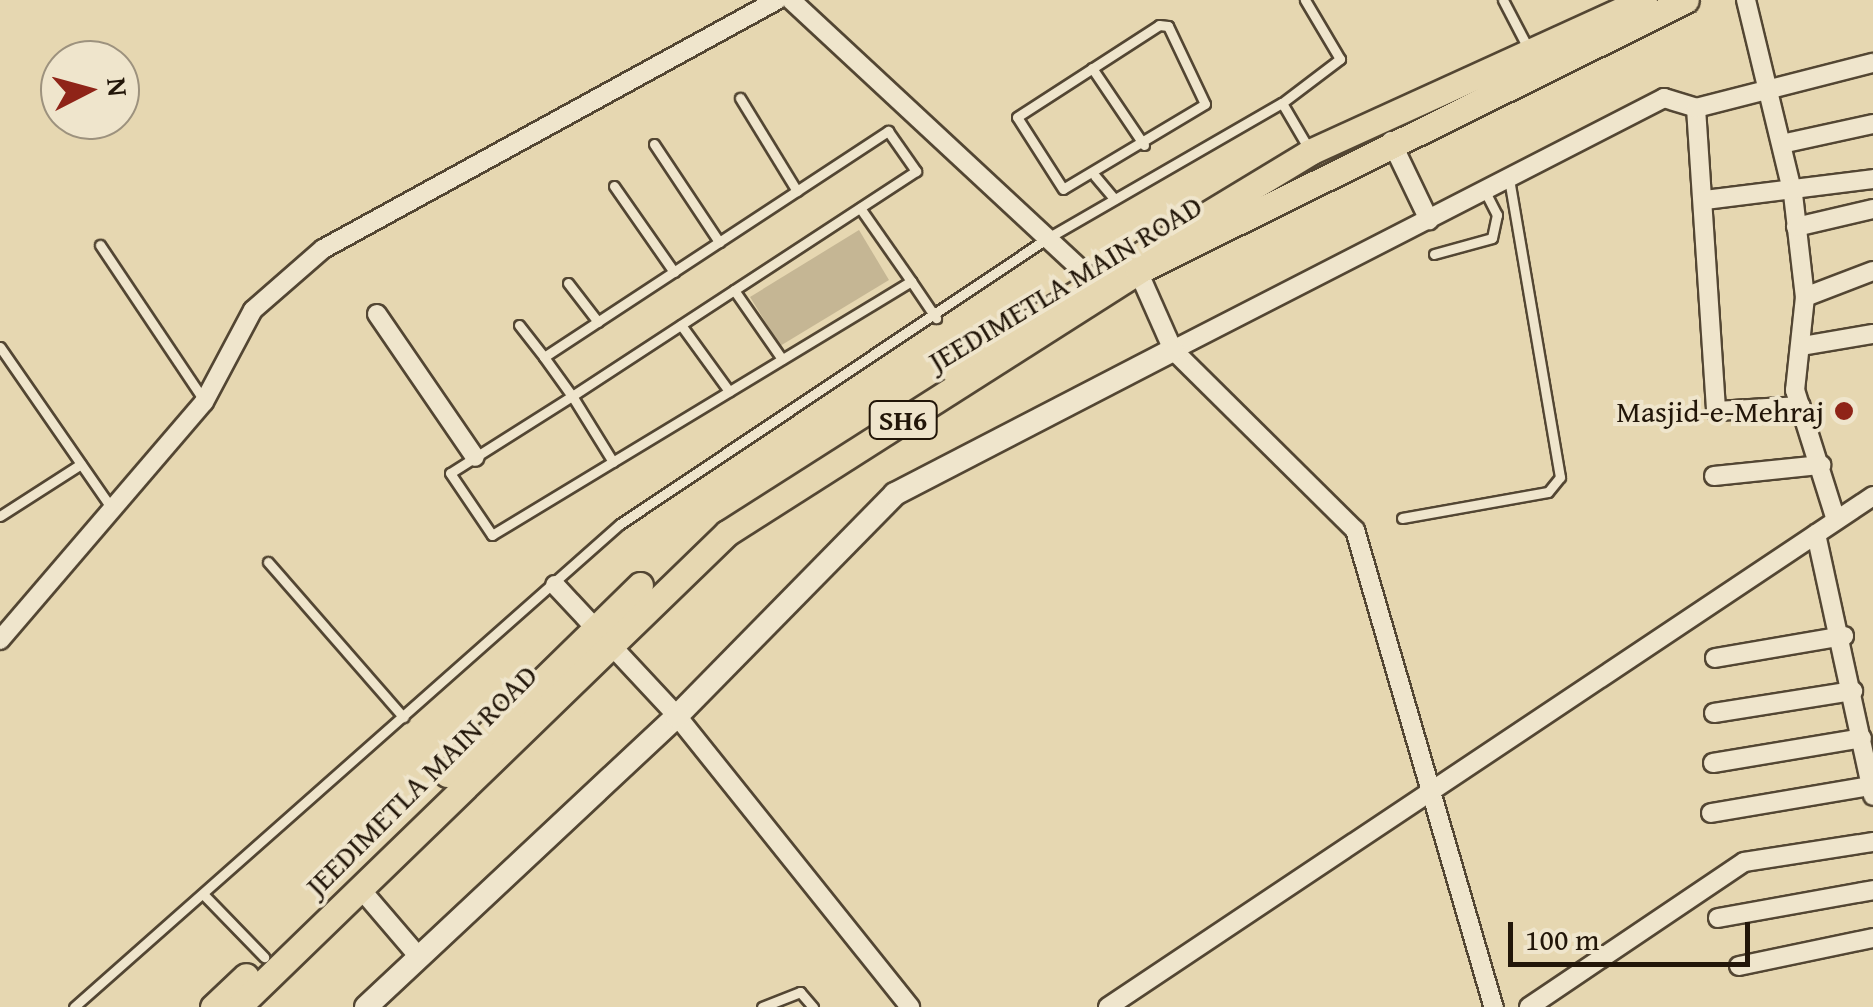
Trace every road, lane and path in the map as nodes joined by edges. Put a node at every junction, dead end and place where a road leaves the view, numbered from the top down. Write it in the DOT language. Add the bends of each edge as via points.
graph roads {
  1 [pos="777,0"];
  2 [pos="791,0"];
  3 [pos="1305,0"];
  4 [pos="1502,0"];
  5 [pos="1644,0"];
  6 [pos="1686,0"];
  7 [pos="1746,0"];
  8 [pos="1529,50"];
  9 [pos="1873,63"];
  10 [pos="1092,68"];
  11 [pos="1771,84"];
  12 [pos="740,98"];
  13 [pos="1282,104"];
  14 [pos="1696,108"];
  15 [pos="1873,124"];
  16 [pos="1391,140"];
  17 [pos="1786,142"];
  18 [pos="654,144"];
  19 [pos="1144,145"];
  20 [pos="1310,152"];
  21 [pos="1095,176"];
  22 [pos="1509,178"];
  23 [pos="1873,179"];
  24 [pos="614,186"];
  25 [pos="797,190"];
  26 [pos="1486,191"];
  27 [pos="1793,194"];
  28 [pos="1114,199"];
  29 [pos="1705,200"];
  30 [pos="860,208"];
  31 [pos="1873,209"];
  32 [pos="1429,220"];
  33 [pos="1796,226"];
  34 [pos="1046,240"];
  35 [pos="719,242"];
  36 [pos="100,245"];
  37 [pos="1434,254"];
  38 [pos="1138,271"];
  39 [pos="674,272"];
  40 [pos="1873,272"];
  41 [pos="1090,278"];
  42 [pos="911,281"];
  43 [pos="568,283"];
  44 [pos="734,290"];
  45 [pos="1804,297"];
  46 [pos="378,314"];
  47 [pos="936,318"];
  48 [pos="598,322"];
  49 [pos="519,325"];
  50 [pos="681,325"];
  51 [pos="1873,334"];
  52 [pos="1802,346"];
  53 [pos="0,347"];
  54 [pos="1173,350"];
  55 [pos="544,357"];
  56 [pos="782,359"];
  57 [pos="729,391"];
  58 [pos="572,396"];
  59 [pos="204,402"];
  60 [pos="1801,406"];
  61 [pos="474,458"];
  62 [pos="613,462"];
  63 [pos="81,464"];
  64 [pos="1821,464"];
  65 [pos="1714,476"];
  66 [pos="1872,499"];
  67 [pos="112,510"];
  68 [pos="0,516"];
  69 [pos="1402,518"];
  70 [pos="1836,520"];
  71 [pos="1816,534"];
  72 [pos="268,562"];
  73 [pos="555,585"];
  74 [pos="2,632"];
  75 [pos="601,634"];
  76 [pos="1844,636"];
  77 [pos="1715,658"];
  78 [pos="1853,691"];
  79 [pos="1714,713"];
  80 [pos="678,716"];
  81 [pos="403,717"];
  82 [pos="1862,738"];
  83 [pos="1712,764"];
  84 [pos="1872,791"];
  85 [pos="1428,797"];
  86 [pos="1712,812"];
  87 [pos="1873,842"];
  88 [pos="359,887"];
  89 [pos="1873,890"];
  90 [pos="203,894"];
  91 [pos="1718,918"];
  92 [pos="1873,938"];
  93 [pos="264,957"];
  94 [pos="419,957"];
  95 [pos="1739,966"];
  96 [pos="74,1007"];
  97 [pos="214,1007"];
  98 [pos="238,1007"];
  99 [pos="366,1007"];
  100 [pos="762,1007"];
  101 [pos="814,1007"];
  102 [pos="910,1007"];
  103 [pos="1108,1007"];
  104 [pos="1494,1007"];
  105 [pos="1530,1007"];
  1 -- 59 [label="street" via="323,249 253,310"];
  2 -- 34 [label="street"];
  3 -- 13 [label="lane" via="1340,59"];
  4 -- 8 [label="lane"];
  5 -- 8 [label="main road, JEEDIMETLA MAIN ROAD / SH6"];
  6 -- 16 [label="main road, JEEDIMETLA MAIN ROAD / SH6"];
  7 -- 11 [label="street"];
  8 -- 20 [label="main road, JEEDIMETLA MAIN ROAD / SH6"];
  9 -- 11 [label="street"];
  10 -- 19 [label="lane"];
  10 -- 19 [label="lane" via="1168,26 1208,98"];
  10 -- 21 [label="lane" via="1016,120 1063,189"];
  11 -- 14 [label="street"];
  11 -- 17 [label="street"];
  12 -- 25 [label="lane"];
  13 -- 20 [label="lane"];
  13 -- 28 [label="lane"];
  14 -- 22 [label="street" via="1664,98"];
  14 -- 29 [label="street"];
  15 -- 17 [label="street"];
  16 -- 32 [label="street"];
  16 -- 38 [label="main road, JEEDIMETLA MAIN ROAD / SH6"];
  17 -- 27 [label="street"];
  18 -- 35 [label="lane"];
  19 -- 21 [label="lane"];
  20 -- 41 [label="main road, JEEDIMETLA MAIN ROAD / SH6"];
  21 -- 28 [label="lane"];
  22 -- 26 [label="street"];
  22 -- 69 [label="lane" via="1560,478 1548,492"];
  23 -- 27 [label="street"];
  24 -- 39 [label="lane"];
  25 -- 30 [label="lane" via="888,132 916,171"];
  25 -- 35 [label="lane"];
  26 -- 32 [label="street"];
  26 -- 37 [label="lane" via="1497,215 1492,238"];
  27 -- 29 [label="street"];
  27 -- 33 [label="street"];
  28 -- 34 [label="lane"];
  29 -- 60 [label="street" via="1716,411"];
  30 -- 42 [label="lane"];
  30 -- 44 [label="lane"];
  31 -- 33 [label="street"];
  32 -- 54 [label="street"];
  33 -- 45 [label="street"];
  34 -- 41 [label="street"];
  34 -- 47 [label="lane"];
  35 -- 39 [label="lane"];
  36 -- 59 [label="lane"];
  38 -- 54 [label="street"];
  38 -- 75 [label="main road, JEEDIMETLA MAIN ROAD / SH6" via="727,532"];
  39 -- 48 [label="lane"];
  40 -- 45 [label="street"];
  41 -- 75 [label="main road, JEEDIMETLA MAIN ROAD / SH6" via="704,532"];
  42 -- 47 [label="lane"];
  42 -- 56 [label="lane"];
  43 -- 48 [label="lane"];
  44 -- 50 [label="lane"];
  44 -- 56 [label="lane"];
  45 -- 52 [label="street"];
  46 -- 61 [label="street"];
  47 -- 73 [label="lane" via="620,524"];
  48 -- 55 [label="lane"];
  49 -- 55 [label="lane"];
  50 -- 57 [label="lane"];
  50 -- 58 [label="lane"];
  51 -- 52 [label="street"];
  52 -- 60 [label="street"];
  53 -- 63 [label="lane"];
  54 -- 80 [label="street" via="896,494"];
  54 -- 85 [label="street" via="1355,530"];
  55 -- 58 [label="lane"];
  56 -- 57 [label="lane"];
  57 -- 62 [label="lane"];
  58 -- 61 [label="lane"];
  58 -- 62 [label="lane"];
  59 -- 67 [label="street"];
  60 -- 64 [label="street"];
  61 -- 62 [label="lane" via="450,473 492,536"];
  63 -- 67 [label="lane"];
  63 -- 68 [label="lane"];
  64 -- 65 [label="street"];
  64 -- 70 [label="street"];
  66 -- 70 [label="street"];
  67 -- 74 [label="street"];
  70 -- 71 [label="street"];
  71 -- 76 [label="street"];
  71 -- 85 [label="street"];
  72 -- 81 [label="lane"];
  73 -- 75 [label="street"];
  73 -- 81 [label="lane"];
  75 -- 80 [label="street"];
  75 -- 88 [label="main road, JEEDIMETLA MAIN ROAD / SH6"];
  75 -- 93 [label="main road, JEEDIMETLA MAIN ROAD / SH6"];
  76 -- 77 [label="street"];
  76 -- 78 [label="street"];
  78 -- 79 [label="street"];
  78 -- 82 [label="street"];
  80 -- 94 [label="street"];
  80 -- 102 [label="street"];
  81 -- 90 [label="lane"];
  82 -- 83 [label="street"];
  82 -- 84 [label="street"];
  84 -- 86 [label="street"];
  85 -- 103 [label="street"];
  85 -- 104 [label="street"];
  87 -- 105 [label="street" via="1744,862"];
  88 -- 94 [label="street"];
  88 -- 98 [label="main road, JEEDIMETLA MAIN ROAD / SH6"];
  89 -- 91 [label="street"];
  90 -- 93 [label="lane"];
  90 -- 96 [label="lane"];
  92 -- 95 [label="street"];
  93 -- 97 [label="main road, JEEDIMETLA MAIN ROAD / SH6"];
  94 -- 99 [label="street"];
  100 -- 101 [label="lane" via="800,992"];
}
